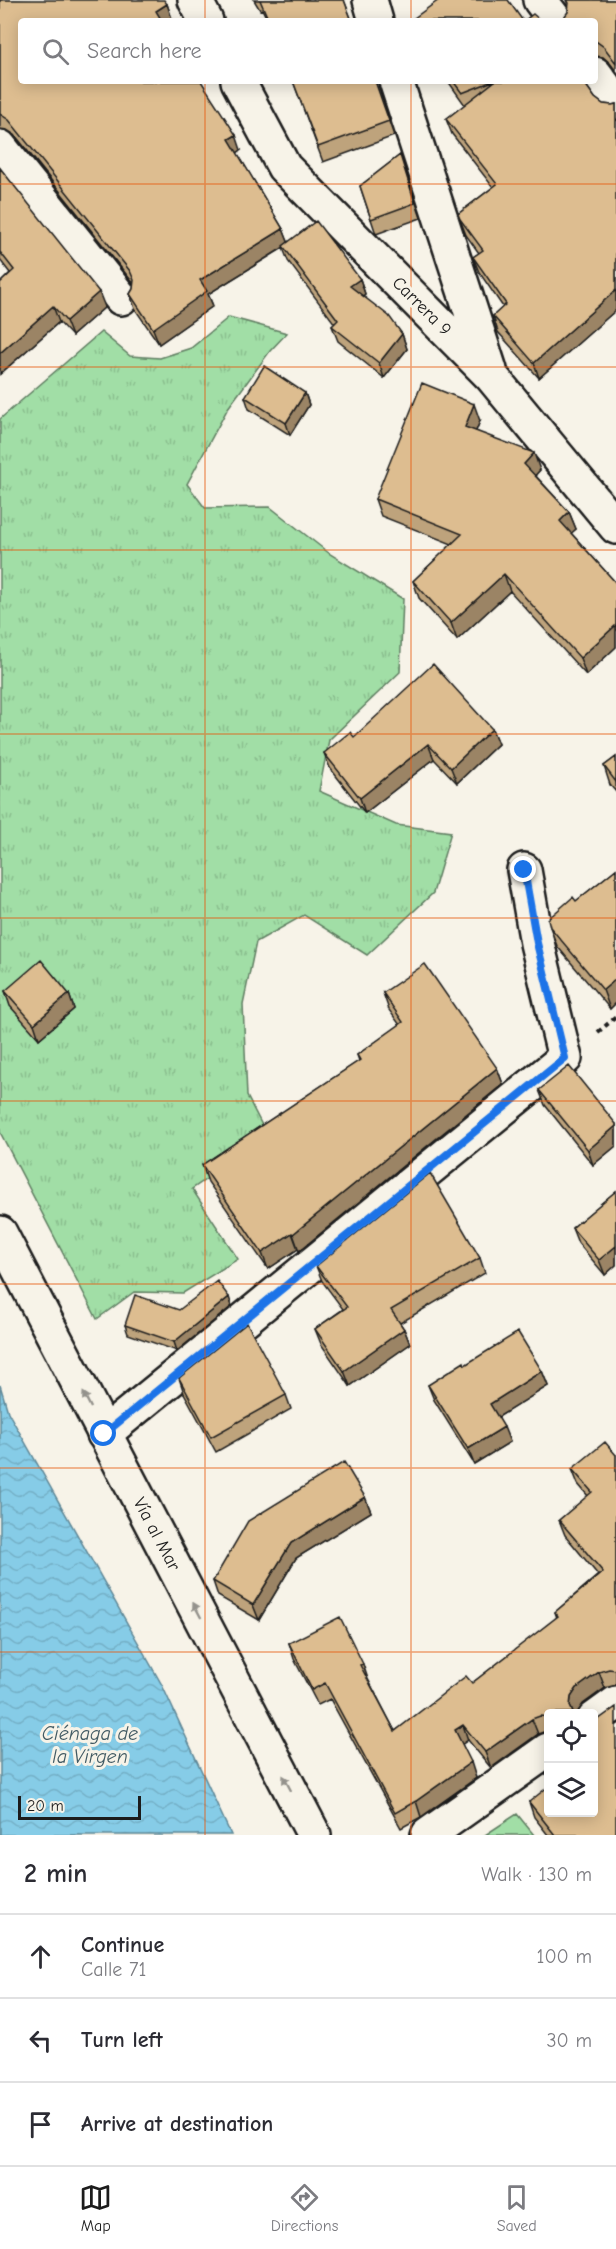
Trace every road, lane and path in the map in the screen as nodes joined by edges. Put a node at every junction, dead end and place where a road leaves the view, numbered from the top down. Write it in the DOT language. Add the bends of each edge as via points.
graph roads {
  1 [pos="195,0"];
  2 [pos="370,0"];
  3 [pos="540,0"];
  4 [pos="204,18"];
  5 [pos="375,18"];
  6 [pos="554,18"];
  7 [pos="598,78"];
  8 [pos="240,84"];
  9 [pos="397,84"];
  10 [pos="616,102"];
  11 [pos="0,147"];
  12 [pos="121,298"];
  13 [pos="492,377"];
  14 [pos="616,527"];
  15 [pos="524,870"];
  16 [pos="0,1233"];
  17 [pos="104,1434"];
  18 [pos="616,1703"];
  19 [pos="598,1716"];
  20 [pos="544,1754"];
  21 [pos="314,1835"];
  22 [pos="428,1835"];
  1 -- 4 [label="main road"];
  2 -- 5 [label="main road"];
  3 -- 6 [label="main road"];
  7 -- 10 [label="main road"];
  8 -- 13 [label="main road, Carrera 9" via="284,167"];
  9 -- 13 [label="main road"];
  11 -- 12 [label="main road"];
  13 -- 14 [label="main road, Carrera 9"];
  15 -- 17 [label="main road" via="565,1058"];
  17 -- 16 [label="main road, Vía al Mar, one-way"];
  21 -- 17 [label="main road, Vía al Mar, one-way"];
  18 -- 19 [label="main road"];
  20 -- 22 [label="main road"];
}
